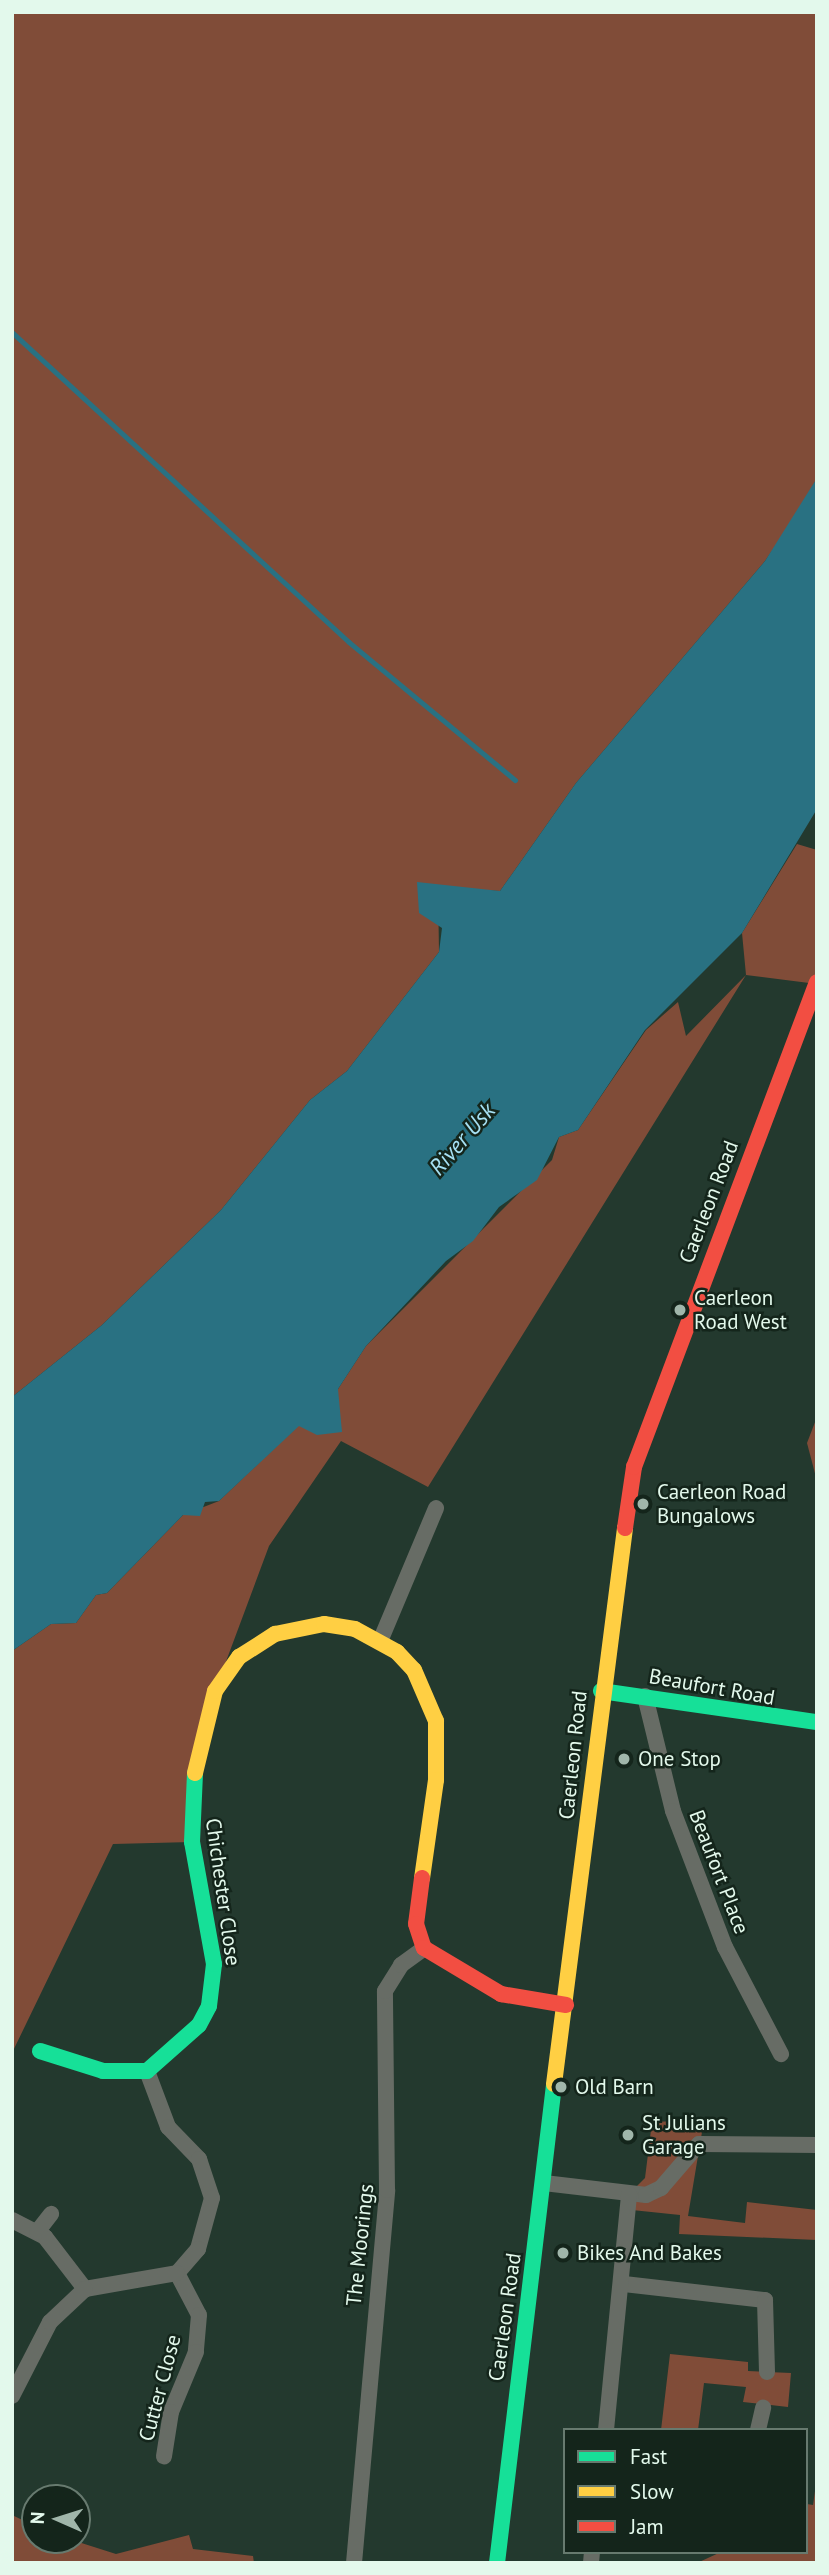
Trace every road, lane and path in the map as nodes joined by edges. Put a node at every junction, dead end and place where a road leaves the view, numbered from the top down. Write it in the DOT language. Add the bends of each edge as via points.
graph roads {
  1 [pos="817,982"];
  2 [pos="436,1507"];
  3 [pos="381,1639"];
  4 [pos="601,1691"];
  5 [pos="645,1696"];
  6 [pos="817,1722"];
  7 [pos="424,1948"];
  8 [pos="566,2005"];
  9 [pos="40,2051"];
  10 [pos="781,2054"];
  11 [pos="147,2071"];
  12 [pos="817,2145"];
  13 [pos="544,2183"];
  14 [pos="629,2194"];
  15 [pos="51,2214"];
  16 [pos="12,2220"];
  17 [pos="37,2232"];
  18 [pos="177,2273"];
  19 [pos="624,2284"];
  20 [pos="85,2289"];
  21 [pos="766,2372"];
  22 [pos="12,2396"];
  23 [pos="763,2408"];
  24 [pos="606,2428"];
  25 [pos="758,2428"];
  26 [pos="164,2456"];
  27 [pos="354,2563"];
  28 [pos="497,2563"];
  1 -- 4 [label="main road, Caerleon Road" via="634,1466"];
  2 -- 3 [label="street"];
  3 -- 7 [label="main road" via="414,1670 436,1721 436,1780 416,1924"];
  3 -- 11 [label="main road, Chichester Close" via="324,1624 275,1634 239,1657 215,1691 196,1749 192,1842 213,1988 186,2042"];
  4 -- 5 [label="main road, Beaufort Road"];
  4 -- 8 [label="main road, Caerleon Road"];
  5 -- 6 [label="main road, Beaufort Road" via="767,1720"];
  5 -- 10 [label="street, Beaufort Place" via="673,1811 725,1947"];
  7 -- 8 [label="main road" via="501,1994"];
  7 -- 27 [label="street, The Moorings" via="401,1965 385,1991 389,2152"];
  8 -- 13 [label="main road, Caerleon Road"];
  9 -- 11 [label="main road" via="103,2071"];
  11 -- 18 [label="street" via="156,2104 199,2159 212,2198 198,2249"];
  12 -- 14 [label="street" via="699,2144 661,2188"];
  13 -- 14 [label="street"];
  13 -- 28 [label="main road, Caerleon Road"];
  14 -- 19 [label="street"];
  15 -- 17 [label="street"];
  16 -- 17 [label="street"];
  17 -- 20 [label="street"];
  18 -- 20 [label="street"];
  18 -- 26 [label="street, Cutter Close" via="199,2315 196,2352 172,2412"];
  19 -- 21 [label="street" via="765,2300"];
  19 -- 24 [label="street"];
  20 -- 22 [label="street" via="50,2322"];
  23 -- 25 [label="street"];
}
